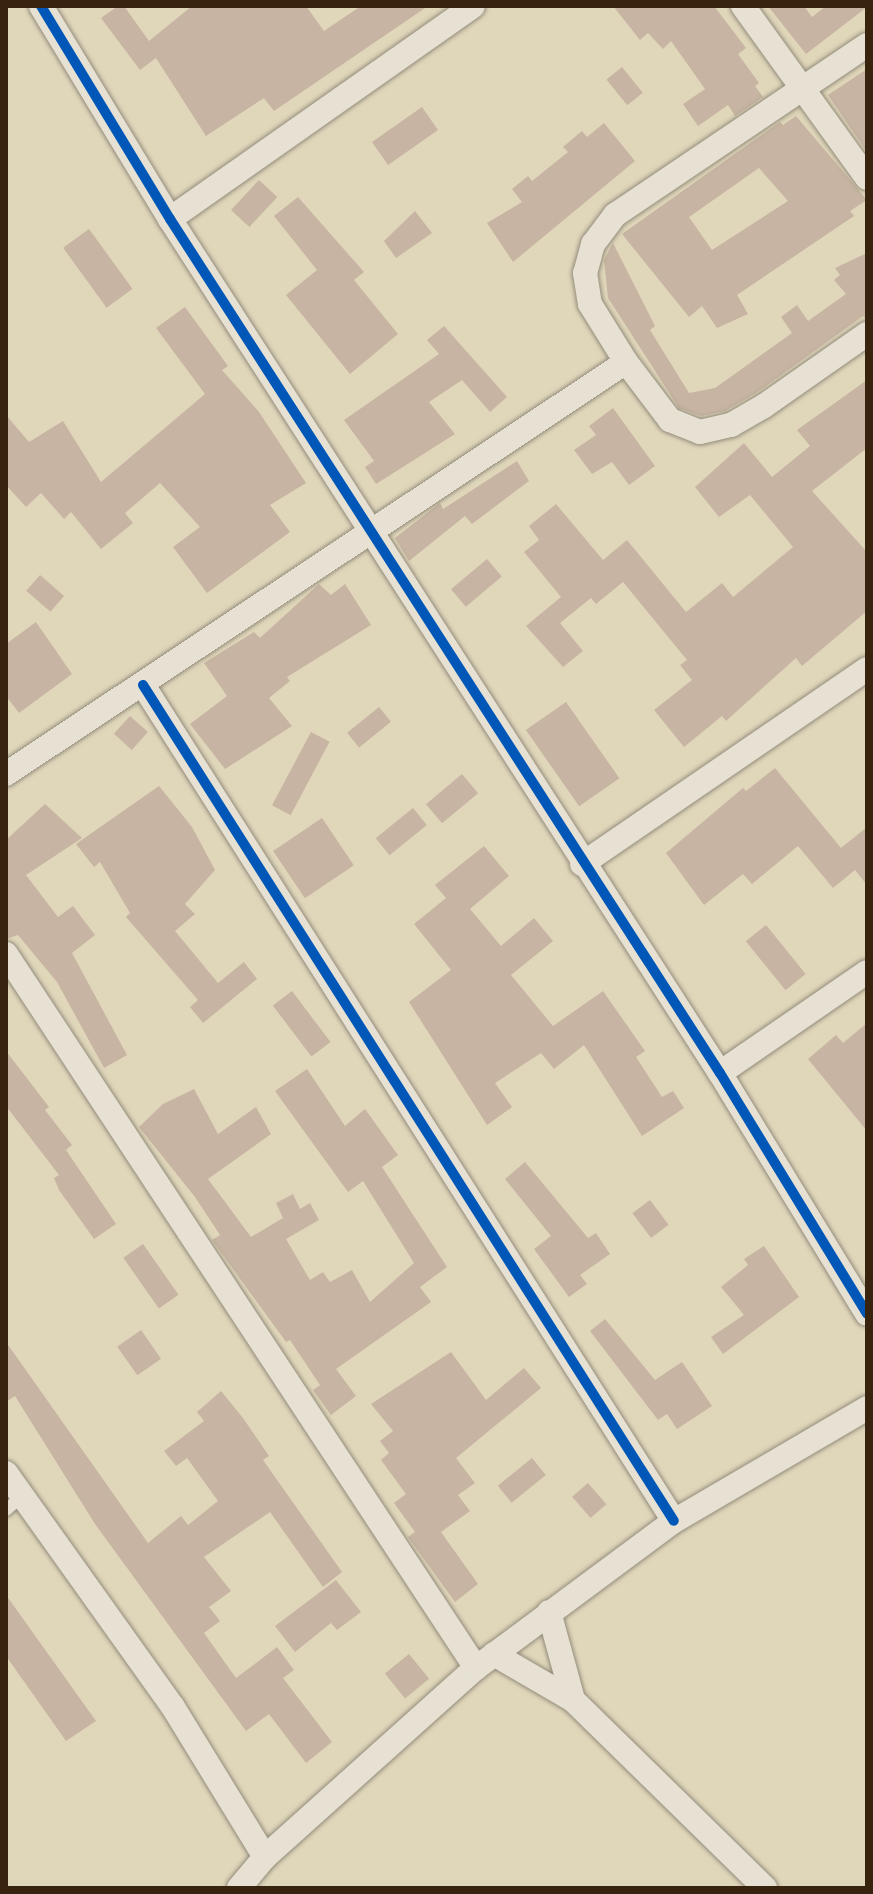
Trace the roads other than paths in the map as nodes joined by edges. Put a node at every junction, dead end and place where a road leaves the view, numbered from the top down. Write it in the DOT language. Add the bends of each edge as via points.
graph roads {
  1 [pos="41,6"];
  2 [pos="473,6"];
  3 [pos="743,6"];
  4 [pos="867,45"];
  5 [pos="801,87"];
  6 [pos="867,178"];
  7 [pos="170,219"];
  8 [pos="867,334"];
  9 [pos="626,362"];
  10 [pos="371,528"];
  11 [pos="867,669"];
  12 [pos="143,685"];
  13 [pos="6,774"];
  14 [pos="582,864"];
  15 [pos="6,954"];
  16 [pos="867,972"];
  17 [pos="720,1073"];
  18 [pos="865,1305"];
  19 [pos="867,1408"];
  20 [pos="6,1473"];
  21 [pos="14,1503"];
  22 [pos="674,1521"];
  23 [pos="549,1612"];
  24 [pos="485,1661"];
  25 [pos="573,1700"];
  26 [pos="265,1857"];
  27 [pos="239,1888"];
  28 [pos="765,1888"];
  1 -- 7 [label="street"];
  2 -- 7 [label="street"];
  3 -- 5 [label="street"];
  4 -- 5 [label="street"];
  5 -- 6 [label="street"];
  5 -- 9 [label="street" via="615,215 593,244 585,273 590,304"];
  7 -- 10 [label="street"];
  8 -- 9 [label="street" via="764,406 731,425 700,432 670,420"];
  9 -- 10 [label="street"];
  10 -- 12 [label="street"];
  10 -- 14 [label="street"];
  11 -- 14 [label="street"];
  12 -- 13 [label="street"];
  12 -- 22 [label="street"];
  14 -- 17 [label="street"];
  15 -- 24 [label="street"];
  16 -- 17 [label="street"];
  17 -- 18 [label="street"];
  19 -- 22 [label="street"];
  20 -- 21 [label="street"];
  21 -- 26 [label="street" via="173,1707"];
  22 -- 23 [label="street"];
  23 -- 24 [label="street"];
  23 -- 25 [label="street"];
  24 -- 25 [label="street"];
  24 -- 26 [label="street"];
  25 -- 28 [label="street"];
  26 -- 27 [label="street"];
}
